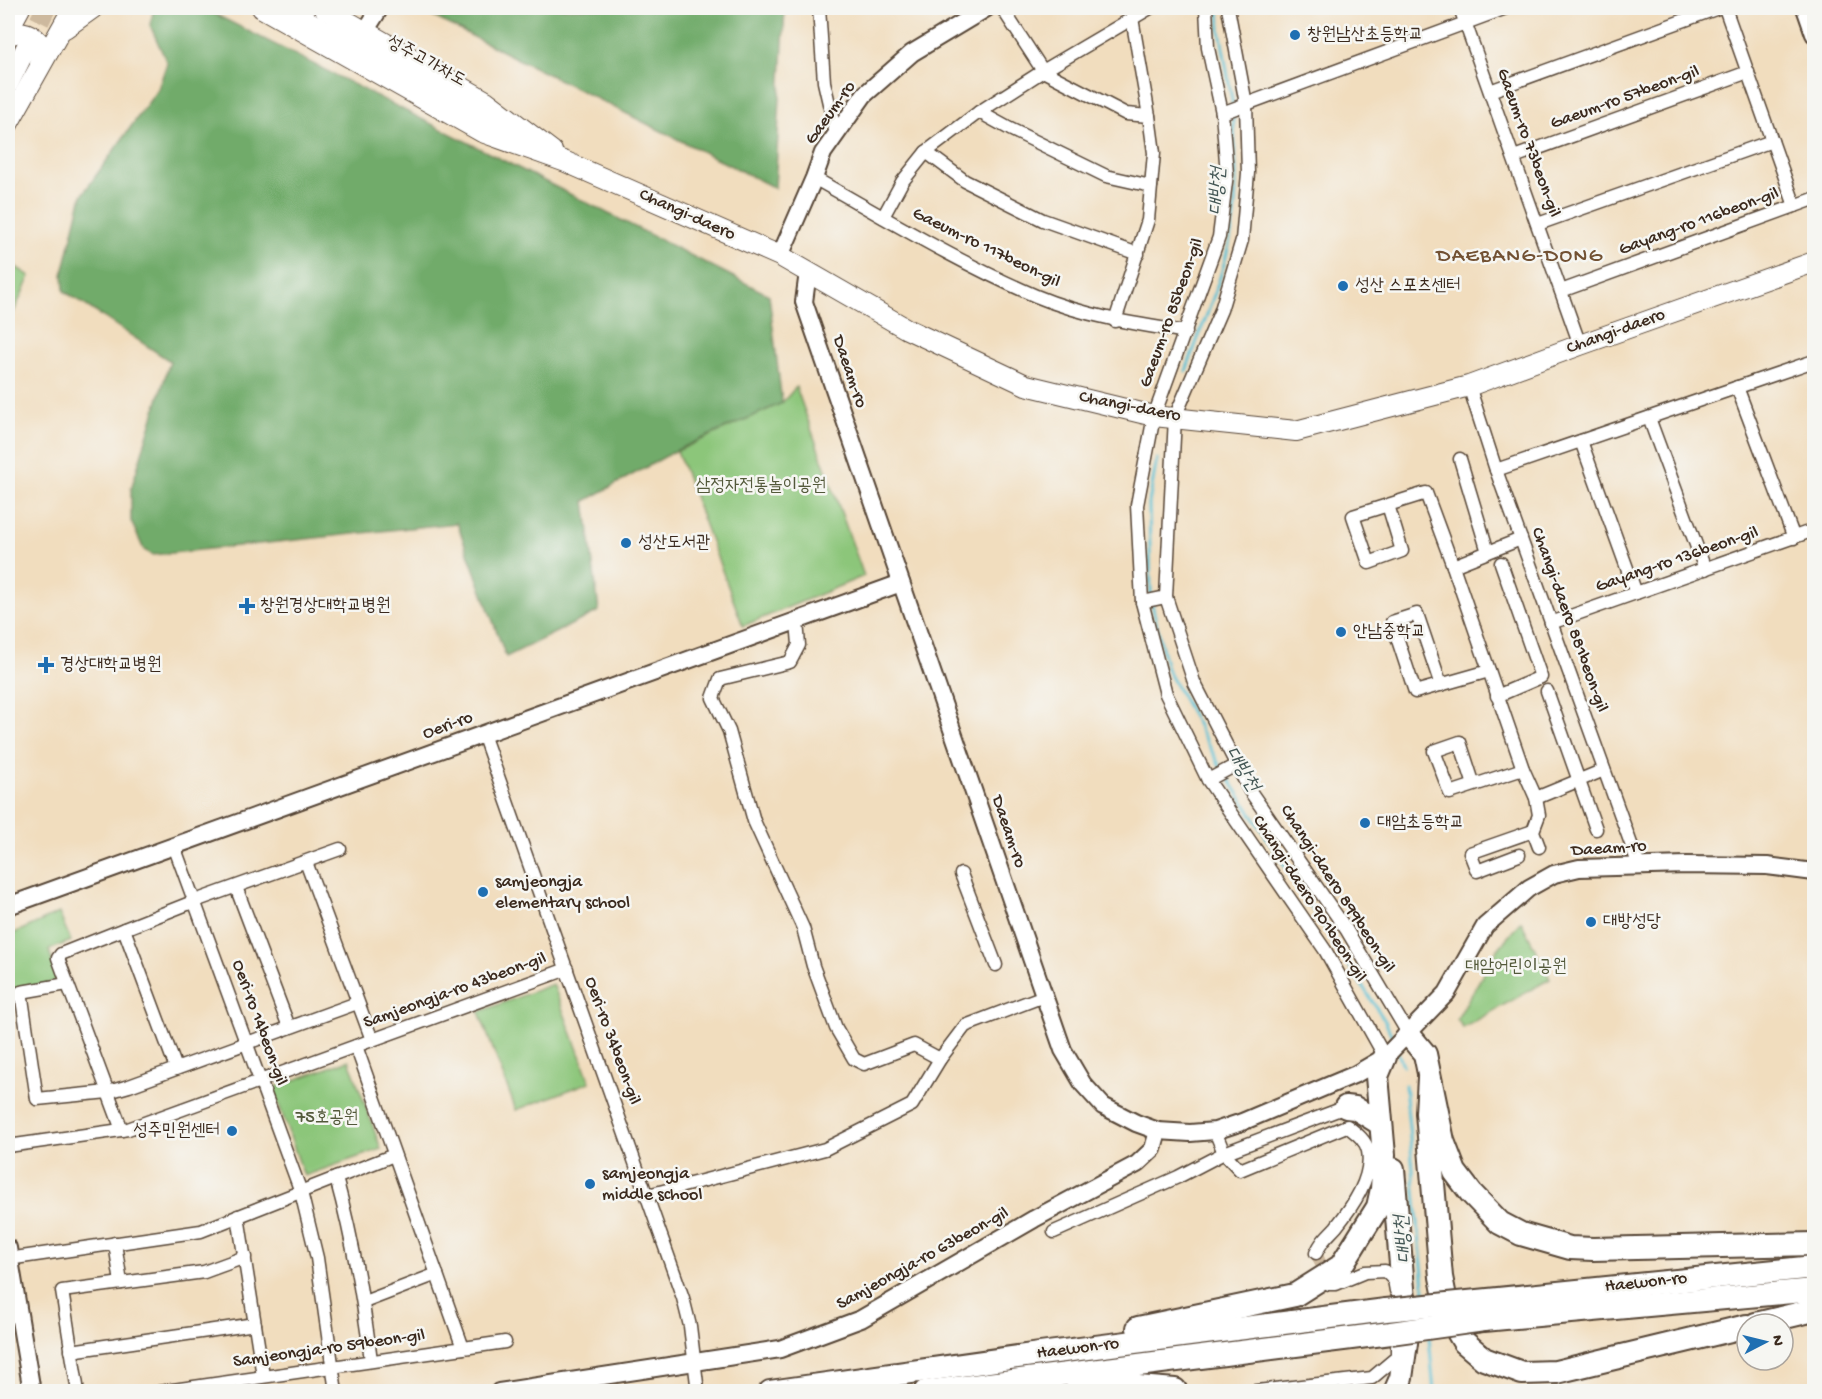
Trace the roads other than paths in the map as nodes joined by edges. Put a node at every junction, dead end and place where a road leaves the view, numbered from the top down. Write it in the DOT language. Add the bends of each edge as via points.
graph roads {
  1 [pos="20,8"];
  2 [pos="73,8"];
  3 [pos="93,8"];
  4 [pos="262,8"];
  5 [pos="288,8"];
  6 [pos="324,8"];
  7 [pos="380,8"];
  8 [pos="819,8"];
  9 [pos="987,8"];
  10 [pos="1002,8"];
  11 [pos="1150,8"];
  12 [pos="1206,8"];
  13 [pos="1228,8"];
  14 [pos="1460,8"];
  15 [pos="1506,8"];
  16 [pos="1718,8"];
  17 [pos="1725,8"];
  18 [pos="1805,8"];
  19 [pos="1132,18"];
  20 [pos="1466,22"];
  21 [pos="366,30"];
  22 [pos="61,32"];
  23 [pos="1815,34"];
  24 [pos="13,44"];
  25 [pos="40,64"];
  26 [pos="1043,71"];
  27 [pos="1748,72"];
  28 [pos="8,84"];
  29 [pos="1490,91"];
  30 [pos="1246,104"];
  31 [pos="979,112"];
  32 [pos="1222,113"];
  33 [pos="482,115"];
  34 [pos="1149,116"];
  35 [pos="8,124"];
  36 [pos="836,134"];
  37 [pos="1772,141"];
  38 [pos="926,152"];
  39 [pos="1514,157"];
  40 [pos="566,162"];
  41 [pos="814,178"];
  42 [pos="1151,186"];
  43 [pos="1815,199"];
  44 [pos="1795,206"];
  45 [pos="883,217"];
  46 [pos="1538,224"];
  47 [pos="1138,254"];
  48 [pos="780,256"];
  49 [pos="1815,262"];
  50 [pos="808,272"];
  51 [pos="1561,291"];
  52 [pos="1115,321"];
  53 [pos="1186,332"];
  54 [pos="1580,345"];
  55 [pos="1815,361"];
  56 [pos="1469,386"];
  57 [pos="1737,387"];
  58 [pos="1154,416"];
  59 [pos="1174,417"];
  60 [pos="1649,418"];
  61 [pos="1581,441"];
  62 [pos="1460,459"];
  63 [pos="1497,470"];
  64 [pos="1388,505"];
  65 [pos="1815,530"];
  66 [pos="1794,538"];
  67 [pos="1521,539"];
  68 [pos="1488,552"];
  69 [pos="1501,563"];
  70 [pos="1453,566"];
  71 [pos="1705,569"];
  72 [pos="901,583"];
  73 [pos="1636,593"];
  74 [pos="1166,597"];
  75 [pos="1142,602"];
  76 [pos="797,621"];
  77 [pos="1551,623"];
  78 [pos="1489,671"];
  79 [pos="1441,685"];
  80 [pos="1547,691"];
  81 [pos="1497,696"];
  82 [pos="483,734"];
  83 [pos="1236,765"];
  84 [pos="1523,769"];
  85 [pos="1604,770"];
  86 [pos="1208,780"];
  87 [pos="1579,781"];
  88 [pos="1474,785"];
  89 [pos="1536,798"];
  90 [pos="1596,829"];
  91 [pos="1533,831"];
  92 [pos="174,846"];
  93 [pos="1539,848"];
  94 [pos="340,849"];
  95 [pos="1519,855"];
  96 [pos="306,862"];
  97 [pos="1638,866"];
  98 [pos="1815,872"];
  99 [pos="961,874"];
  100 [pos="236,887"];
  101 [pos="195,901"];
  102 [pos="8,906"];
  103 [pos="124,929"];
  104 [pos="996,965"];
  105 [pos="567,969"];
  106 [pos="67,984"];
  107 [pos="1044,996"];
  108 [pos="357,1003"];
  109 [pos="289,1027"];
  110 [pos="1409,1035"];
  111 [pos="372,1040"];
  112 [pos="247,1041"];
  113 [pos="356,1046"];
  114 [pos="1385,1057"];
  115 [pos="940,1059"];
  116 [pos="176,1068"];
  117 [pos="1430,1078"];
  118 [pos="261,1080"];
  119 [pos="108,1092"];
  120 [pos="1346,1107"];
  121 [pos="1381,1125"];
  122 [pos="122,1130"];
  123 [pos="1158,1131"];
  124 [pos="1215,1131"];
  125 [pos="8,1146"];
  126 [pos="1224,1152"];
  127 [pos="394,1155"];
  128 [pos="336,1178"];
  129 [pos="301,1192"];
  130 [pos="648,1196"];
  131 [pos="238,1216"];
  132 [pos="1054,1232"];
  133 [pos="115,1243"];
  134 [pos="1815,1244"];
  135 [pos="1316,1253"];
  136 [pos="8,1255"];
  137 [pos="245,1257"];
  138 [pos="1815,1267"];
  139 [pos="437,1274"];
  140 [pos="121,1282"];
  141 [pos="1329,1284"];
  142 [pos="1815,1290"];
  143 [pos="364,1302"];
  144 [pos="1815,1310"];
  145 [pos="1481,1311"];
  146 [pos="1795,1315"];
  147 [pos="255,1324"];
  148 [pos="1735,1329"];
  149 [pos="505,1342"];
  150 [pos="464,1348"];
  151 [pos="71,1351"];
  152 [pos="1032,1355"];
  153 [pos="371,1360"];
  154 [pos="695,1363"];
  155 [pos="332,1366"];
  156 [pos="263,1376"];
  157 [pos="1034,1378"];
  158 [pos="698,1390"];
  159 [pos="1175,1390"];
  160 [pos="32,1392"];
  161 [pos="78,1392"];
  162 [pos="159,1392"];
  163 [pos="336,1392"];
  164 [pos="498,1392"];
  165 [pos="770,1392"];
  166 [pos="925,1392"];
  167 [pos="1248,1392"];
  168 [pos="1395,1392"];
  1 -- 24 [label="main road"];
  2 -- 22 [label="main road"];
  3 -- 22 [label="main road"];
  4 -- 40 [label="main road" via="482,132"];
  5 -- 33 [label="street, 성주고가차도"];
  6 -- 21 [label="main road"];
  7 -- 21 [label="street"];
  8 -- 36 [label="street" via="824,82"];
  9 -- 36 [label="street, Gaeum-ro" via="912,53 864,94"];
  10 -- 26 [label="street"];
  11 -- 19 [label="street"];
  12 -- 32 [label="street, Gaeum-ro 85beon-gil" via="1209,48"];
  13 -- 30 [label="street"];
  14 -- 20 [label="street, Gaeum-ro 73beon-gil"];
  15 -- 20 [label="street"];
  16 -- 29 [label="street"];
  17 -- 27 [label="street"];
  18 -- 23 [label="street"];
  19 -- 26 [label="street"];
  19 -- 34 [label="street"];
  20 -- 29 [label="street, Gaeum-ro 73beon-gil"];
  20 -- 30 [label="street"];
  21 -- 40 [label="main road" via="486,101"];
  22 -- 25 [label="main road"];
  24 -- 25 [label="main road" via="18,32 36,38 42,46"];
  24 -- 28 [label="main road"];
  25 -- 35 [label="main road"];
  26 -- 31 [label="street"];
  26 -- 34 [label="street" via="1126,114"];
  27 -- 37 [label="street"];
  27 -- 39 [label="street, Gaeum-ro 57beon-gil"];
  29 -- 39 [label="street, Gaeum-ro 73beon-gil"];
  30 -- 32 [label="street"];
  30 -- 59 [label="street" via="1248,173 1242,240 1221,310"];
  31 -- 38 [label="street"];
  31 -- 42 [label="street" via="1107,176"];
  32 -- 53 [label="street, Gaeum-ro 85beon-gil" via="1227,174 1219,237"];
  33 -- 40 [label="street, Changi-daero"];
  34 -- 42 [label="street" via="1154,153"];
  36 -- 41 [label="street, Gaeum-ro" via="823,153"];
  37 -- 44 [label="street"];
  37 -- 46 [label="street"];
  38 -- 45 [label="street" via="902,182"];
  38 -- 47 [label="street" via="965,181 1043,220"];
  39 -- 46 [label="street, Gaeum-ro 73beon-gil"];
  40 -- 48 [label="main road, Changi-daero"];
  41 -- 45 [label="street, Gaeum-ro 117beon-gil"];
  41 -- 48 [label="street, Gaeum-ro"];
  42 -- 47 [label="street" via="1148,220"];
  43 -- 44 [label="street, Gayang-ro 116beon-gil"];
  44 -- 51 [label="street, Gayang-ro 116beon-gil"];
  45 -- 52 [label="street, Gaeum-ro 117beon-gil" via="1036,296"];
  46 -- 51 [label="street, Gaeum-ro 73beon-gil"];
  47 -- 52 [label="street"];
  48 -- 50 [label="main road, Changi-daero"];
  49 -- 54 [label="main road, Changi-daero"];
  50 -- 58 [label="main road, Changi-daero" via="907,329 1026,385"];
  50 -- 72 [label="street, Daeam-ro" via="804,303"];
  51 -- 54 [label="street, Gaeum-ro 73beon-gil"];
  52 -- 53 [label="street, Gaeum-ro 117beon-gil"];
  53 -- 58 [label="street, Gaeum-ro 85beon-gil"];
  54 -- 56 [label="main road, Changi-daero"];
  55 -- 57 [label="street"];
  56 -- 59 [label="main road, Changi-daero" via="1296,431"];
  56 -- 63 [label="street, Changi-daero 881beon-gil"];
  57 -- 60 [label="street"];
  57 -- 66 [label="street"];
  58 -- 59 [label="main road, Changi-daero"];
  58 -- 75 [label="street, Changi-daero 901beon-gil" via="1137,505"];
  59 -- 74 [label="street, Changi-daero 899beon-gil"];
  60 -- 61 [label="street"];
  60 -- 71 [label="street"];
  61 -- 63 [label="street"];
  61 -- 73 [label="street"];
  62 -- 68 [label="street"];
  63 -- 67 [label="street, Changi-daero 881beon-gil"];
  64 -- 64 [label="street" via="1353,516 1369,564 1402,551"];
  64 -- 70 [label="street" via="1426,493"];
  65 -- 66 [label="street, Gayang-ro 136beon-gil"];
  66 -- 71 [label="street, Gayang-ro 136beon-gil"];
  67 -- 68 [label="street"];
  67 -- 77 [label="street, Changi-daero 881beon-gil"];
  68 -- 70 [label="street"];
  69 -- 81 [label="street" via="1541,677"];
  70 -- 78 [label="street"];
  71 -- 73 [label="street, Gayang-ro 136beon-gil"];
  72 -- 76 [label="street, Oeri-ro"];
  72 -- 107 [label="street, Daeam-ro"];
  73 -- 77 [label="street, Gayang-ro 136beon-gil"];
  74 -- 75 [label="street"];
  74 -- 83 [label="street, Changi-daero 899beon-gil" via="1194,682"];
  75 -- 86 [label="street, Changi-daero 901beon-gil" via="1166,694"];
  76 -- 82 [label="street, Oeri-ro"];
  76 -- 115 [label="street" via="799,645 790,662 720,679 713,698 729,730 754,821 802,928 836,1028 854,1059 864,1064 914,1045"];
  77 -- 85 [label="street, Changi-daero 881beon-gil"];
  78 -- 79 [label="street"];
  78 -- 81 [label="street"];
  79 -- 79 [label="street" via="1416,692 1392,622 1417,614"];
  80 -- 87 [label="street"];
  81 -- 84 [label="street"];
  82 -- 92 [label="street, Oeri-ro"];
  82 -- 105 [label="street, Oeri-ro 34beon-gil"];
  83 -- 86 [label="street"];
  83 -- 110 [label="street, Changi-daero 899beon-gil" via="1346,929"];
  84 -- 88 [label="street"];
  84 -- 89 [label="street"];
  85 -- 87 [label="street"];
  85 -- 97 [label="street, Changi-daero 881beon-gil"];
  86 -- 114 [label="street, Changi-daero 901beon-gil" via="1325,950"];
  87 -- 89 [label="street"];
  87 -- 90 [label="street"];
  89 -- 91 [label="street" via="1539,815"];
  91 -- 93 [label="street"];
  91 -- 95 [label="street" via="1470,853 1477,872"];
  92 -- 101 [label="street, Oeri-ro 14beon-gil"];
  92 -- 102 [label="street, Oeri-ro"];
  94 -- 96 [label="street"];
  96 -- 100 [label="street"];
  96 -- 108 [label="street"];
  97 -- 98 [label="street, Daeam-ro" via="1767,866"];
  97 -- 110 [label="street, Daeam-ro" via="1579,868 1554,874 1528,888 1485,926 1447,993"];
  99 -- 104 [label="street"];
  100 -- 101 [label="street"];
  100 -- 109 [label="street"];
  101 -- 103 [label="street"];
  101 -- 112 [label="street, Oeri-ro 14beon-gil"];
  103 -- 106 [label="street" via="61,954 58,958"];
  103 -- 116 [label="street"];
  105 -- 111 [label="street, Samjeongja-ro 43beon-gil"];
  105 -- 130 [label="street, Oeri-ro 34beon-gil"];
  106 -- 119 [label="street"];
  106 -- 119 [label="street" via="21,992 37,1099"];
  107 -- 115 [label="street" via="965,1026"];
  107 -- 123 [label="street, Daeam-ro" via="1063,1050 1083,1084 1103,1106"];
  108 -- 109 [label="street"];
  108 -- 111 [label="street"];
  109 -- 112 [label="street"];
  110 -- 114 [label="street, Daeam-ro"];
  110 -- 117 [label="highway" via="1425,1054"];
  111 -- 113 [label="street, Samjeongja-ro 43beon-gil"];
  112 -- 116 [label="street"];
  112 -- 118 [label="street, Oeri-ro 14beon-gil"];
  113 -- 118 [label="street, Samjeongja-ro 43beon-gil"];
  113 -- 127 [label="street, Samjeongja-ro 43beon-gil"];
  114 -- 121 [label="highway" via="1377,1076"];
  114 -- 124 [label="street, Daeam-ro" via="1356,1074"];
  114 -- 168 [label="highway" via="1407,1336"];
  115 -- 130 [label="street" via="912,1105 825,1149"];
  116 -- 119 [label="street"];
  117 -- 134 [label="highway" via="1443,1141 1455,1172 1486,1210 1521,1234 1570,1248 1593,1250"];
  117 -- 148 [label="highway" via="1427,1113 1441,1278 1449,1317 1464,1342 1484,1359 1522,1373 1556,1372"];
  118 -- 122 [label="street, Samjeongja-ro 43beon-gil"];
  118 -- 129 [label="street, Oeri-ro 14beon-gil"];
  119 -- 122 [label="street"];
  120 -- 121 [label="highway" via="1355,1108"];
  120 -- 126 [label="street"];
  121 -- 152 [label="highway" via="1384,1155 1378,1207 1341,1266 1295,1295"];
  122 -- 125 [label="street, Samjeongja-ro 43beon-gil"];
  123 -- 124 [label="street, Daeam-ro"];
  123 -- 154 [label="street, Samjeongja-ro 63beon-gil" via="1153,1149 1137,1164 861,1319 780,1349"];
  124 -- 126 [label="street"];
  126 -- 132 [label="street" via="1178,1177"];
  126 -- 135 [label="street" via="1240,1170 1347,1126 1361,1136 1368,1150 1366,1177 1357,1197"];
  127 -- 128 [label="street"];
  127 -- 139 [label="street, Samjeongja-ro 43beon-gil"];
  128 -- 129 [label="street"];
  128 -- 143 [label="street" via="351,1230"];
  129 -- 131 [label="street"];
  129 -- 155 [label="street, Oeri-ro 14beon-gil" via="317,1258"];
  130 -- 154 [label="street, Oeri-ro 34beon-gil" via="683,1298"];
  131 -- 133 [label="street" via="201,1231"];
  131 -- 137 [label="street"];
  133 -- 136 [label="street"];
  133 -- 140 [label="street"];
  136 -- 160 [label="street"];
  137 -- 140 [label="street" via="204,1272"];
  137 -- 147 [label="street"];
  138 -- 145 [label="highway, Haewon-ro"];
  139 -- 143 [label="street"];
  139 -- 150 [label="street, Samjeongja-ro 43beon-gil"];
  140 -- 151 [label="street" via="62,1291"];
  141 -- 167 [label="street" via="1365,1272 1384,1271 1394,1280 1397,1357 1372,1378"];
  142 -- 145 [label="highway, Haewon-ro"];
  143 -- 153 [label="street"];
  144 -- 146 [label="highway"];
  145 -- 152 [label="highway, Haewon-ro, bridge" via="1386,1310"];
  145 -- 157 [label="highway, Haewon-ro, bridge" via="1391,1333"];
  147 -- 151 [label="street"];
  147 -- 156 [label="street"];
  149 -- 150 [label="street, Samjeongja-ro 59beon-gil"];
  150 -- 153 [label="street, Samjeongja-ro 59beon-gil"];
  151 -- 161 [label="street"];
  152 -- 165 [label="highway, Haewon-ro"];
  153 -- 155 [label="street, Samjeongja-ro 59beon-gil"];
  154 -- 158 [label="street, Oeri-ro 34beon-gil"];
  154 -- 164 [label="street, Samjeongja-ro 63beon-gil"];
  155 -- 156 [label="street, Samjeongja-ro 59beon-gil"];
  155 -- 163 [label="street, Oeri-ro 14beon-gil"];
  156 -- 162 [label="street, Samjeongja-ro 59beon-gil"];
  157 -- 159 [label="highway"];
  157 -- 166 [label="highway, Haewon-ro"];
}
